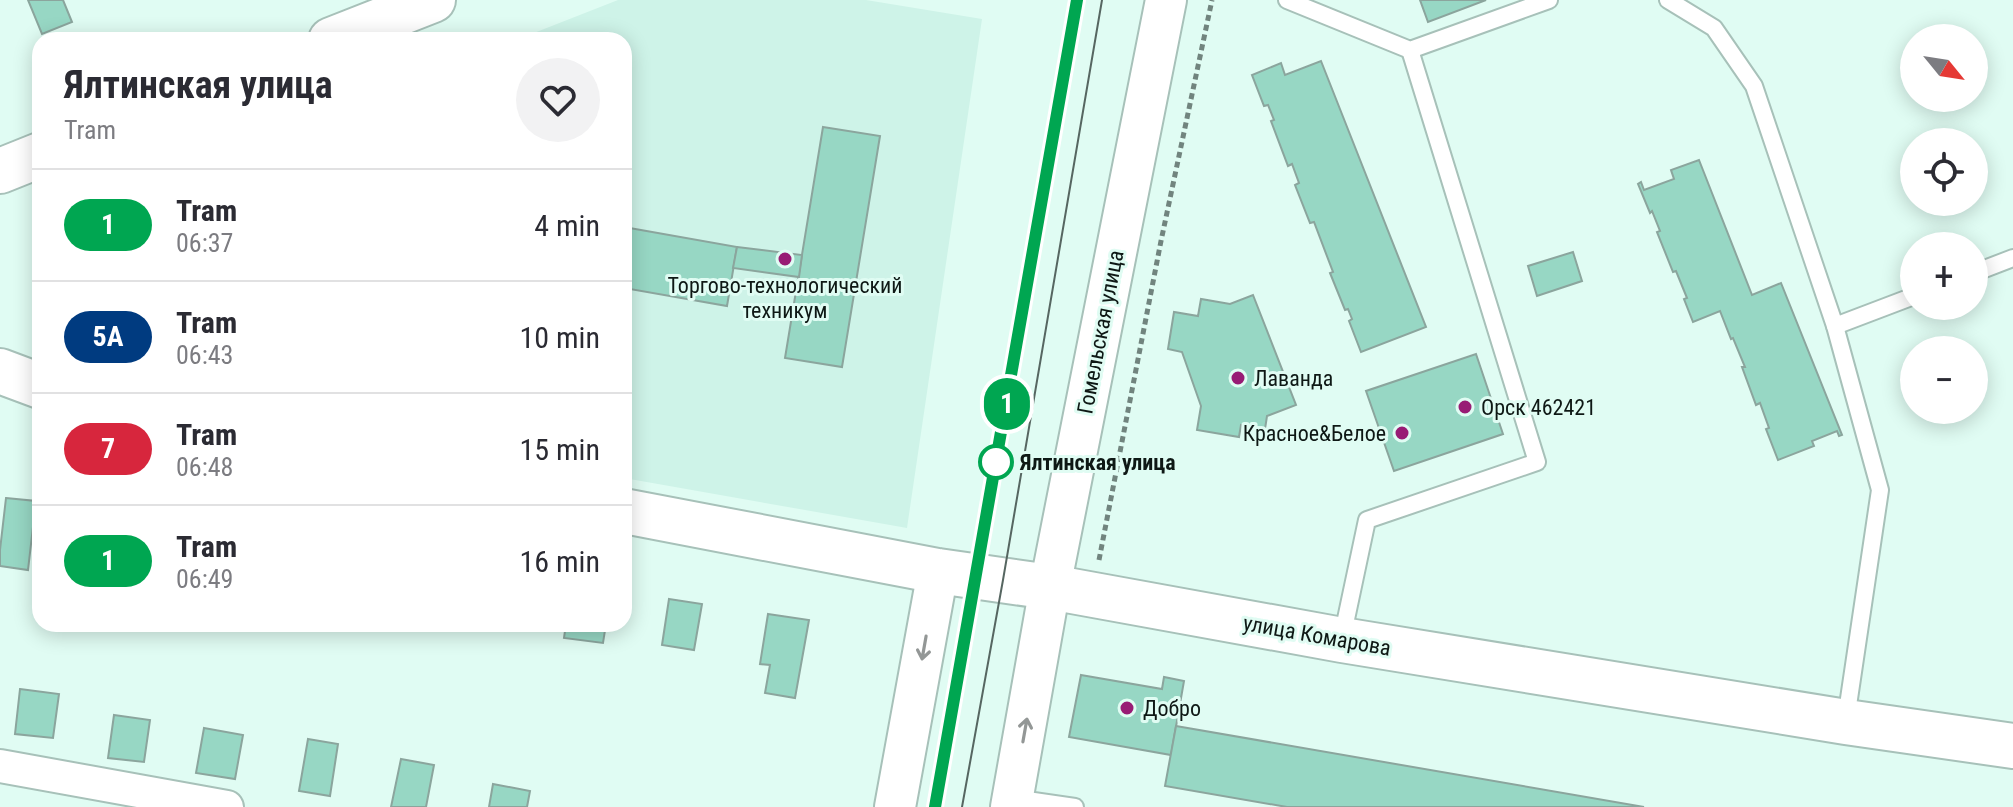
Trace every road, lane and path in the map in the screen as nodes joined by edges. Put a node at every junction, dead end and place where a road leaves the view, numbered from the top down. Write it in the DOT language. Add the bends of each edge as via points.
graph roads {
  1 [pos="433,0"];
  2 [pos="1166,0"];
  3 [pos="1212,0"];
  4 [pos="1287,0"];
  5 [pos="1549,0"];
  6 [pos="1668,0"];
  7 [pos="351,32"];
  8 [pos="1410,50"];
  9 [pos="32,158"];
  10 [pos="0,171"];
  11 [pos="2013,258"];
  12 [pos="1988,268"];
  13 [pos="1900,301"];
  14 [pos="1835,326"];
  15 [pos="0,371"];
  16 [pos="32,383"];
  17 [pos="632,513"];
  18 [pos="938,571"];
  19 [pos="1071,590"];
  20 [pos="1342,640"];
  21 [pos="1846,722"];
  22 [pos="2013,746"];
  23 [pos="0,766"];
  24 [pos="1012,802"];
  25 [pos="227,807"];
  26 [pos="895,807"];
  27 [pos="1075,807"];
  1 -- 7 [label="main road"];
  2 -- 19 [label="street, Гомельская улица"];
  3 -- 19 [label="path" via="1161,241"];
  4 -- 8 [label="lane"];
  5 -- 8 [label="lane"];
  6 -- 14 [label="lane" via="1714,28 1754,86"];
  8 -- 20 [label="lane" via="1537,462 1367,520"];
  9 -- 10 [label="main road"];
  11 -- 12 [label="lane"];
  13 -- 14 [label="lane"];
  14 -- 21 [label="lane" via="1880,490"];
  15 -- 16 [label="main road"];
  17 -- 18 [label="main road, улица Комарова"];
  18 -- 19 [label="main road, улица Комарова"];
  18 -- 26 [label="street, one-way"];
  19 -- 20 [label="main road, улица Комарова"];
  24 -- 19 [label="street, Гомельская улица, one-way"];
  20 -- 21 [label="main road, улица Комарова"];
  21 -- 22 [label="main road, улица Комарова"];
  23 -- 25 [label="street"];
  24 -- 27 [label="lane"];
}
